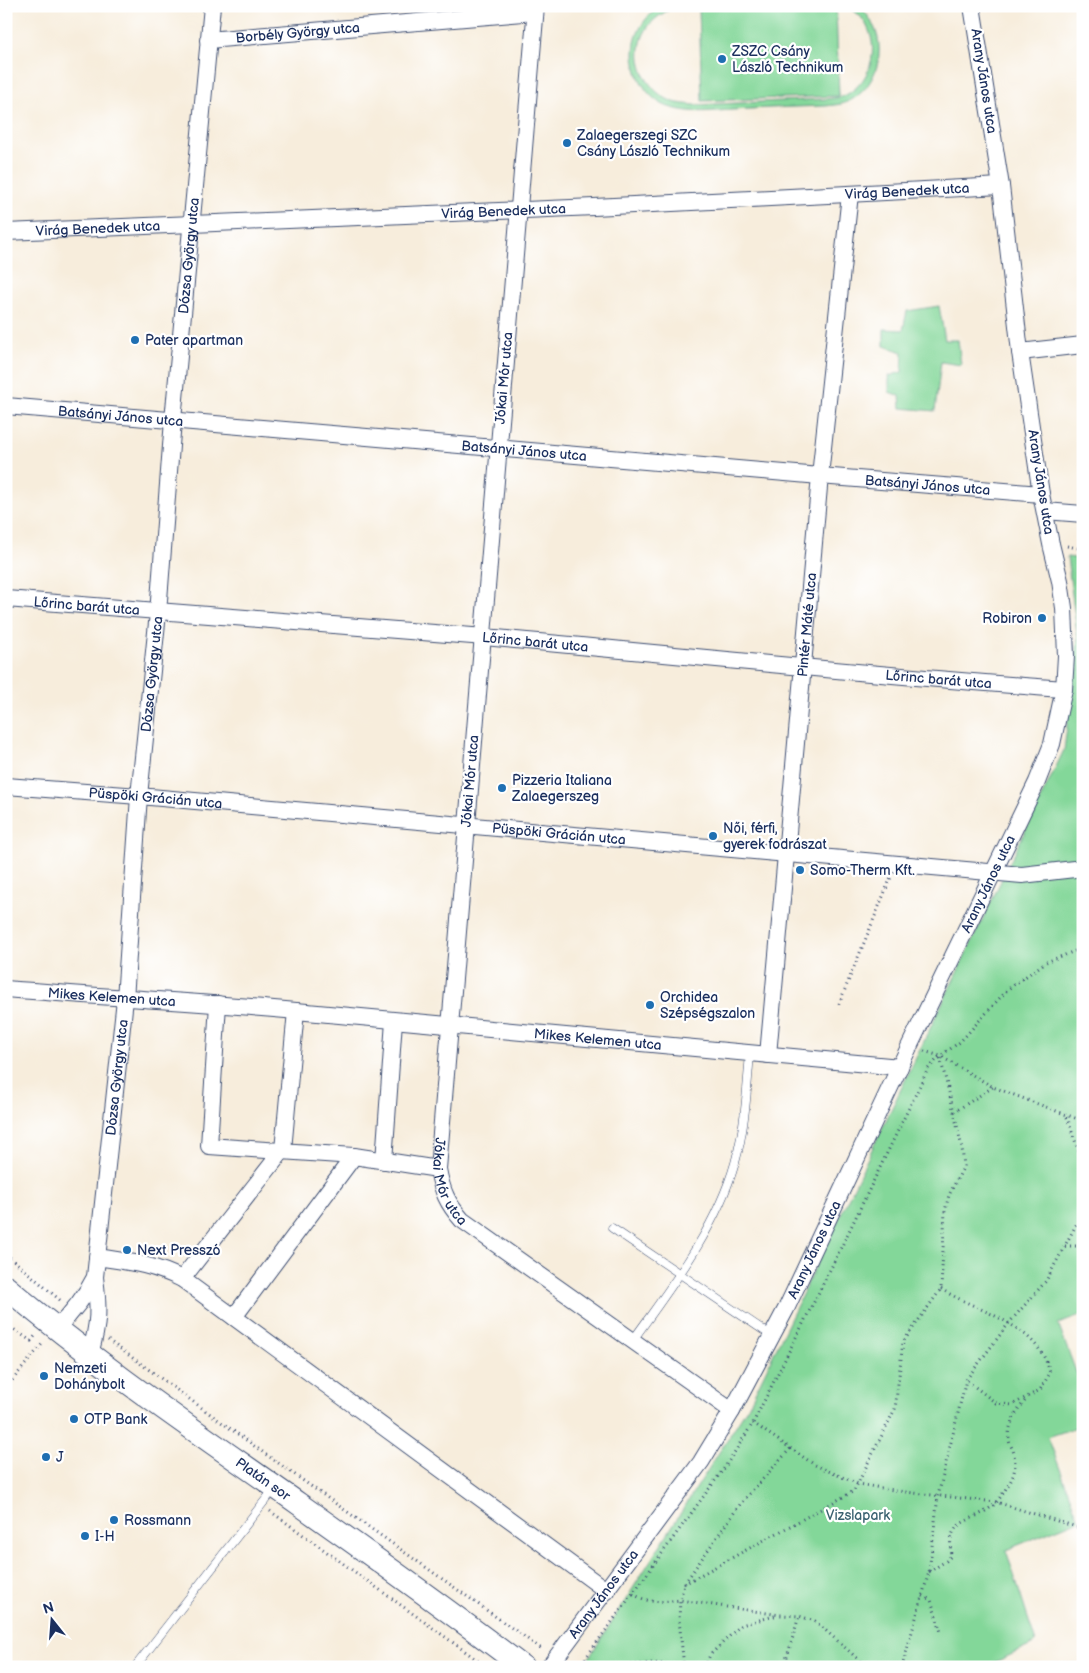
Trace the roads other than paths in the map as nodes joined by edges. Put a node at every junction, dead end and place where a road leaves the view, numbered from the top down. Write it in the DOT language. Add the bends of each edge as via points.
graph roads {
  1 [pos="212,6"];
  2 [pos="972,6"];
  3 [pos="536,9"];
  4 [pos="208,40"];
  5 [pos="1001,186"];
  6 [pos="850,194"];
  7 [pos="518,210"];
  8 [pos="192,224"];
  9 [pos="6,232"];
  10 [pos="1083,346"];
  11 [pos="1020,352"];
  12 [pos="6,406"];
  13 [pos="173,420"];
  14 [pos="498,447"];
  15 [pos="820,476"];
  16 [pos="1042,494"];
  17 [pos="1045,511"];
  18 [pos="1083,514"];
  19 [pos="6,599"];
  20 [pos="158,613"];
  21 [pos="482,637"];
  22 [pos="802,668"];
  23 [pos="1064,689"];
  24 [pos="6,786"];
  25 [pos="139,796"];
  26 [pos="466,825"];
  27 [pos="786,854"];
  28 [pos="1083,868"];
  29 [pos="993,872"];
  30 [pos="6,989"];
  31 [pos="125,999"];
  32 [pos="218,1004"];
  33 [pos="296,1011"];
  34 [pos="394,1021"];
  35 [pos="450,1025"];
  36 [pos="750,1053"];
  37 [pos="768,1055"];
  38 [pos="900,1067"];
  39 [pos="283,1150"];
  40 [pos="354,1156"];
  41 [pos="384,1161"];
  42 [pos="438,1169"];
  43 [pos="612,1228"];
  44 [pos="97,1257"];
  45 [pos="680,1273"];
  46 [pos="95,1277"];
  47 [pos="182,1279"];
  48 [pos="6,1287"];
  49 [pos="234,1317"];
  50 [pos="48,1331"];
  51 [pos="772,1336"];
  52 [pos="633,1340"];
  53 [pos="90,1354"];
  54 [pos="732,1411"];
  55 [pos="275,1487"];
  56 [pos="607,1590"];
  57 [pos="552,1663"];
  58 [pos="135,1667"];
  59 [pos="523,1667"];
  1 -- 4 [label="street, Dózsa György utca"];
  2 -- 5 [label="street, Arany János utca"];
  3 -- 4 [label="street, Borbély György utca"];
  3 -- 7 [label="street, Jókai Mór utca"];
  4 -- 8 [label="street, Dózsa György utca"];
  5 -- 6 [label="street, Virág Benedek utca"];
  5 -- 11 [label="street, Arany János utca"];
  6 -- 7 [label="street, Virág Benedek utca"];
  6 -- 15 [label="street, Pintér Máté utca"];
  7 -- 8 [label="street, Virág Benedek utca"];
  7 -- 14 [label="street, Jókai Mór utca"];
  8 -- 9 [label="street, Virág Benedek utca"];
  8 -- 13 [label="street, Dózsa György utca"];
  10 -- 11 [label="street"];
  11 -- 16 [label="street, Arany János utca"];
  12 -- 13 [label="street, Batsányi János utca"];
  13 -- 14 [label="street, Batsányi János utca"];
  13 -- 20 [label="street, Dózsa György utca"];
  14 -- 15 [label="street, Batsányi János utca"];
  14 -- 21 [label="street, Jókai Mór utca"];
  15 -- 16 [label="street, Batsányi János utca"];
  15 -- 22 [label="street, Pintér Máté utca"];
  16 -- 17 [label="street, Arany János utca"];
  17 -- 18 [label="street"];
  17 -- 23 [label="street, Arany János utca" via="1064,608"];
  19 -- 20 [label="street, Lőrinc barát utca"];
  20 -- 21 [label="street, Lőrinc barát utca"];
  20 -- 25 [label="street, Dózsa György utca"];
  21 -- 22 [label="street, Lőrinc barát utca"];
  21 -- 26 [label="street, Jókai Mór utca"];
  22 -- 23 [label="street, Lőrinc barát utca"];
  22 -- 27 [label="street, Pintér Máté utca"];
  23 -- 29 [label="street, Arany János utca" via="1052,744"];
  24 -- 25 [label="street, Püspöki Grácián utca"];
  25 -- 26 [label="street, Püspöki Grácián utca"];
  25 -- 31 [label="street, Dózsa György utca"];
  26 -- 27 [label="street, Püspöki Grácián utca"];
  26 -- 35 [label="street, Jókai Mór utca"];
  27 -- 29 [label="street, Püspöki Grácián utca"];
  27 -- 37 [label="street, Pintér Máté utca"];
  28 -- 29 [label="street, Püspöki Grácián utca" via="1022,876"];
  29 -- 38 [label="street, Arany János utca"];
  30 -- 31 [label="street, Mikes Kelemen utca"];
  31 -- 32 [label="street, Mikes Kelemen utca"];
  31 -- 44 [label="street, Dózsa György utca"];
  32 -- 33 [label="street, Mikes Kelemen utca"];
  32 -- 39 [label="street" via="209,1146"];
  33 -- 34 [label="street, Mikes Kelemen utca"];
  33 -- 39 [label="street"];
  34 -- 35 [label="street, Mikes Kelemen utca"];
  34 -- 41 [label="street"];
  35 -- 36 [label="street, Mikes Kelemen utca"];
  35 -- 42 [label="street, Jókai Mór utca"];
  36 -- 37 [label="street, Mikes Kelemen utca"];
  36 -- 45 [label="lane" via="744,1120 736,1162 720,1207"];
  37 -- 38 [label="street, Mikes Kelemen utca"];
  38 -- 51 [label="street, Arany János utca"];
  39 -- 40 [label="street"];
  39 -- 47 [label="street"];
  40 -- 41 [label="street"];
  40 -- 49 [label="street"];
  41 -- 42 [label="street"];
  42 -- 52 [label="street, Jókai Mór utca" via="450,1207 462,1220"];
  43 -- 45 [label="lane"];
  44 -- 46 [label="street, Dózsa György utca"];
  44 -- 47 [label="street" via="144,1264"];
  45 -- 51 [label="lane"];
  45 -- 52 [label="lane"];
  46 -- 50 [label="street, Dózsa György utca" via="74,1312"];
  46 -- 53 [label="street" via="99,1306 97,1331"];
  47 -- 49 [label="street"];
  48 -- 50 [label="street, Platán sor"];
  49 -- 56 [label="street"];
  50 -- 53 [label="street, Platán sor"];
  51 -- 54 [label="street, Arany János utca"];
  52 -- 54 [label="street, Jókai Mór utca"];
  53 -- 55 [label="street, Platán sor"];
  54 -- 56 [label="street, Arany János utca" via="701,1462"];
  55 -- 58 [label="lane"];
  55 -- 59 [label="street, Platán sor"];
  56 -- 57 [label="street, Arany János utca"];
}
